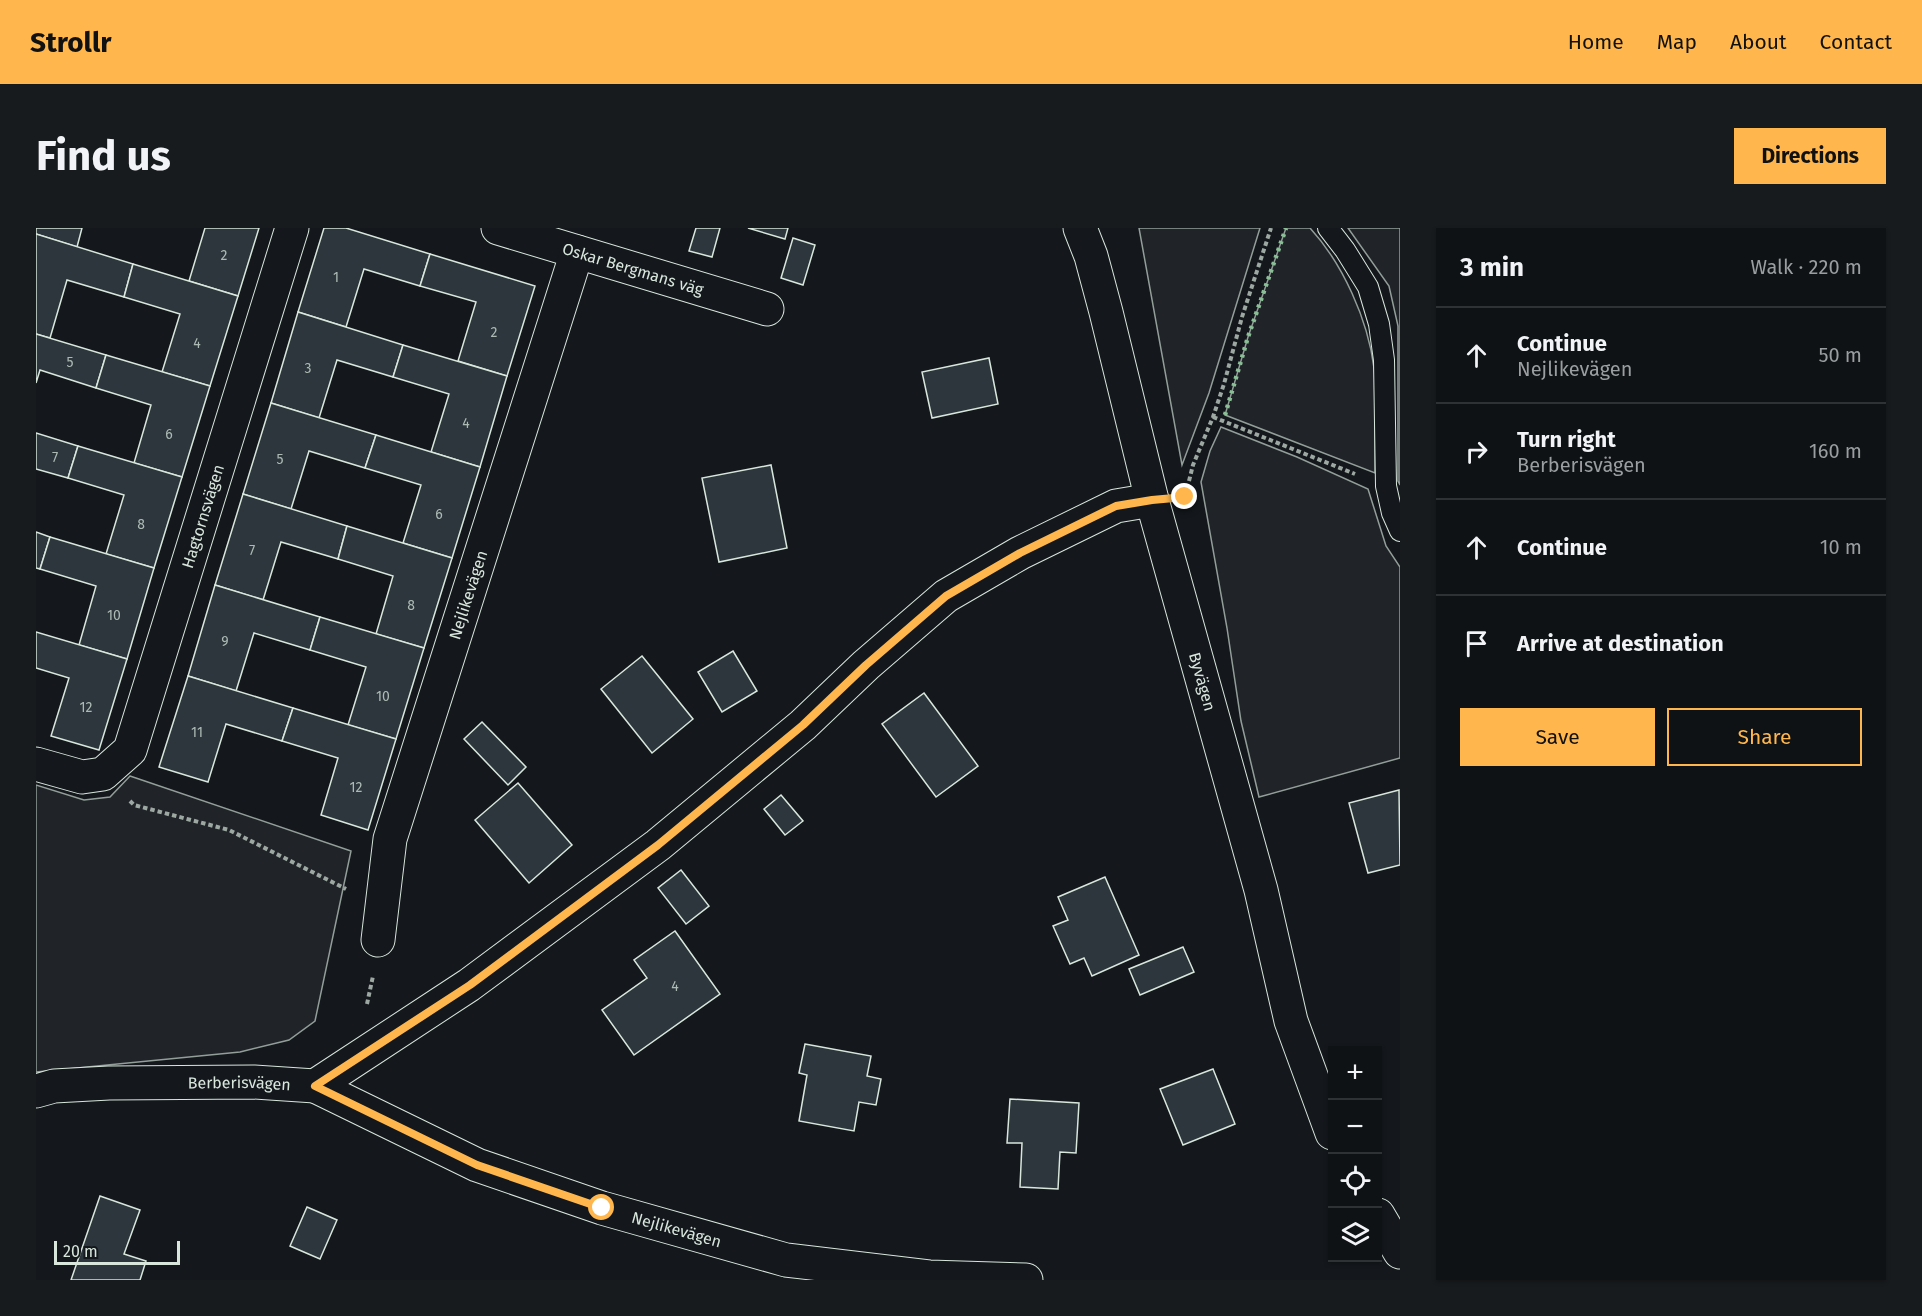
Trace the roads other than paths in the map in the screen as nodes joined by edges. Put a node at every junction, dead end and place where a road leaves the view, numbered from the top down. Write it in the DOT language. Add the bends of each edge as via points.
graph roads {
  1 [pos="292,228"];
  2 [pos="498,228"];
  3 [pos="1080,228"];
  4 [pos="1328,228"];
  5 [pos="577,252"];
  6 [pos="766,309"];
  7 [pos="1152,500"];
  8 [pos="1400,531"];
  9 [pos="36,764"];
  10 [pos="378,940"];
  11 [pos="315,1086"];
  12 [pos="36,1090"];
  13 [pos="1328,1122"];
  14 [pos="1382,1223"];
  15 [pos="1400,1252"];
  16 [pos="929,1278"];
  17 [pos="1026,1280"];
  1 -- 9 [label="street, Hagtornsvägen" via="130,750 93,776"];
  2 -- 5 [label="street, Oskar Bergmans väg"];
  3 -- 7 [label="street, Byvägen" via="1106,312"];
  4 -- 8 [label="lane" via="1368,287 1379,324 1384,360 1386,486"];
  5 -- 6 [label="street, Oskar Bergmans väg"];
  5 -- 10 [label="street, Nejlikevägen" via="390,839"];
  7 -- 11 [label="street, Berberisvägen" via="1116,506 1020,553 946,596 803,725 658,845 470,985"];
  7 -- 13 [label="street, Byvägen" via="1261,890 1291,1021"];
  11 -- 12 [label="street, Berberisvägen" via="254,1082 109,1083"];
  11 -- 16 [label="street, Nejlikevägen" via="477,1165 602,1208 786,1260"];
  14 -- 15 [label="street"];
  16 -- 17 [label="street, Nejlikevägen"];
}
